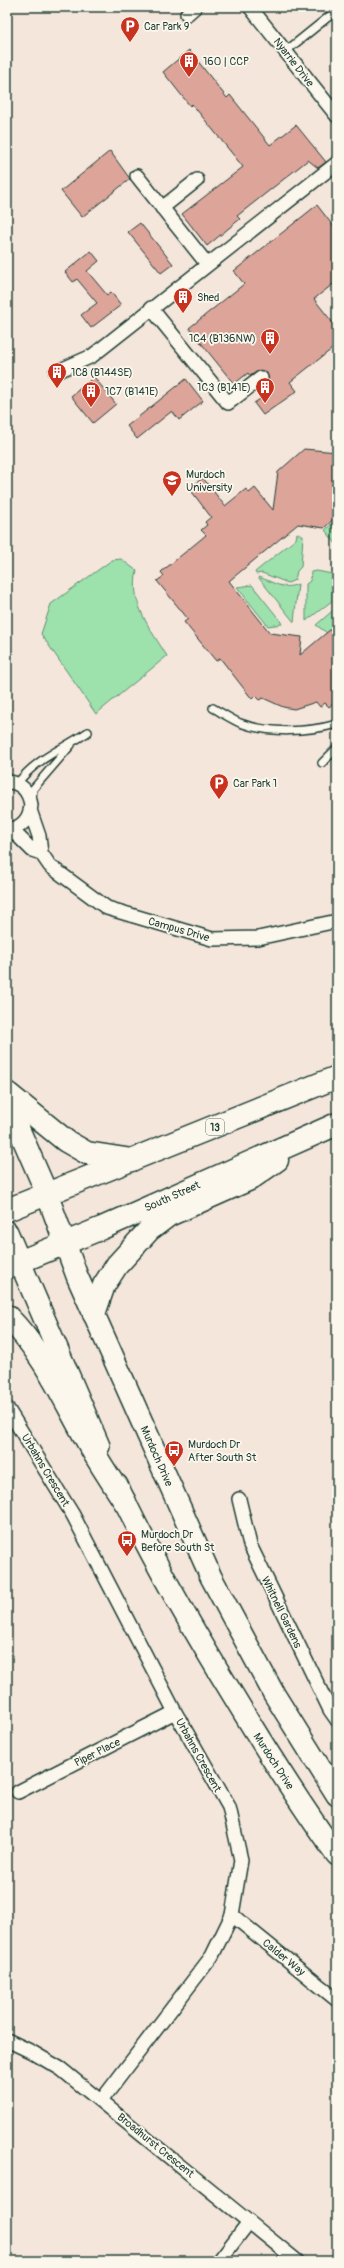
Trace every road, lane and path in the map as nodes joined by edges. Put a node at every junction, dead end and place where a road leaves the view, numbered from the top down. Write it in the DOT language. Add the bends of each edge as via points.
graph roads {
  1 [pos="250,7"];
  2 [pos="337,10"];
  3 [pos="286,51"];
  4 [pos="337,116"];
  5 [pos="337,163"];
  6 [pos="136,176"];
  7 [pos="197,180"];
  8 [pos="162,208"];
  9 [pos="207,264"];
  10 [pos="151,308"];
  11 [pos="56,372"];
  12 [pos="260,378"];
  13 [pos="213,708"];
  14 [pos="337,724"];
  15 [pos="88,732"];
  16 [pos="73,741"];
  17 [pos="337,748"];
  18 [pos="322,763"];
  19 [pos="12,783"];
  20 [pos="31,807"];
  21 [pos="9,829"];
  22 [pos="41,853"];
  23 [pos="337,921"];
  24 [pos="337,1077"];
  25 [pos="7,1093"];
  26 [pos="7,1102"];
  27 [pos="337,1124"];
  28 [pos="312,1134"];
  29 [pos="132,1160"];
  30 [pos="47,1194"];
  31 [pos="7,1210"];
  32 [pos="7,1232"];
  33 [pos="64,1243"];
  34 [pos="14,1264"];
  35 [pos="94,1314"];
  36 [pos="7,1316"];
  37 [pos="7,1408"];
  38 [pos="240,1499"];
  39 [pos="125,1502"];
  40 [pos="175,1712"];
  41 [pos="337,1720"];
  42 [pos="18,1792"];
  43 [pos="337,1794"];
  44 [pos="337,1855"];
  45 [pos="232,1915"];
  46 [pos="337,2000"];
  47 [pos="7,2040"];
  48 [pos="101,2101"];
  49 [pos="249,2222"];
  50 [pos="219,2261"];
  51 [pos="297,2261"];
  1 -- 3 [label="street, Nyarrie Drive"];
  2 -- 3 [label="lane"];
  3 -- 4 [label="street, Nyarrie Drive"];
  5 -- 9 [label="street"];
  6 -- 8 [label="street"];
  7 -- 8 [label="street"];
  8 -- 9 [label="street"];
  9 -- 10 [label="street"];
  10 -- 11 [label="street" via="92,356"];
  10 -- 12 [label="street" via="228,403"];
  13 -- 14 [label="lane" via="241,723 269,728 307,730"];
  15 -- 16 [label="lane"];
  16 -- 19 [label="lane" via="44,757"];
  16 -- 20 [label="lane" via="33,789"];
  17 -- 18 [label="lane"];
  19 -- 20 [label="street" via="25,790"];
  20 -- 21 [label="street" via="26,820"];
  20 -- 22 [label="street"];
  21 -- 22 [label="street, Campus Drive" via="32,850"];
  22 -- 23 [label="street, Campus Drive" via="50,866 107,908 212,939 258,938"];
  24 -- 29 [label="highway, 13"];
  25 -- 29 [label="highway" via="66,1141 87,1153"];
  26 -- 30 [label="main road, Murdoch Drive"];
  27 -- 28 [label="highway, South Street"];
  28 -- 33 [label="highway, South Street"];
  28 -- 35 [label="highway" via="250,1179 169,1214 149,1230 117,1265 104,1285"];
  29 -- 30 [label="highway, 13"];
  30 -- 31 [label="highway, 13"];
  30 -- 33 [label="main road, Murdoch Drive"];
  32 -- 34 [label="main road, Murdoch Drive"];
  33 -- 34 [label="highway, South Street"];
  33 -- 35 [label="main road, Murdoch Drive"];
  34 -- 39 [label="main road, Murdoch Drive"];
  35 -- 43 [label="main road, Murdoch Drive" via="211,1577 274,1694"];
  36 -- 39 [label="highway" via="24,1333 44,1361 97,1459"];
  37 -- 40 [label="street, Urbahns Crescent" via="73,1515"];
  38 -- 41 [label="street, Whitnell Gardens" via="250,1545"];
  39 -- 44 [label="main road, Murdoch Drive" via="167,1585 197,1636 258,1737"];
  40 -- 42 [label="street, Piper Place"];
  40 -- 45 [label="street, Urbahns Crescent" via="229,1807 241,1860"];
  45 -- 46 [label="street, Calder Way"];
  45 -- 48 [label="street, Urbahns Crescent" via="212,1956"];
  47 -- 48 [label="street, Broadhurst Crescent" via="61,2069"];
  48 -- 49 [label="street, Broadhurst Crescent"];
  49 -- 50 [label="street"];
  49 -- 51 [label="street, Broadhurst Crescent"];
}
